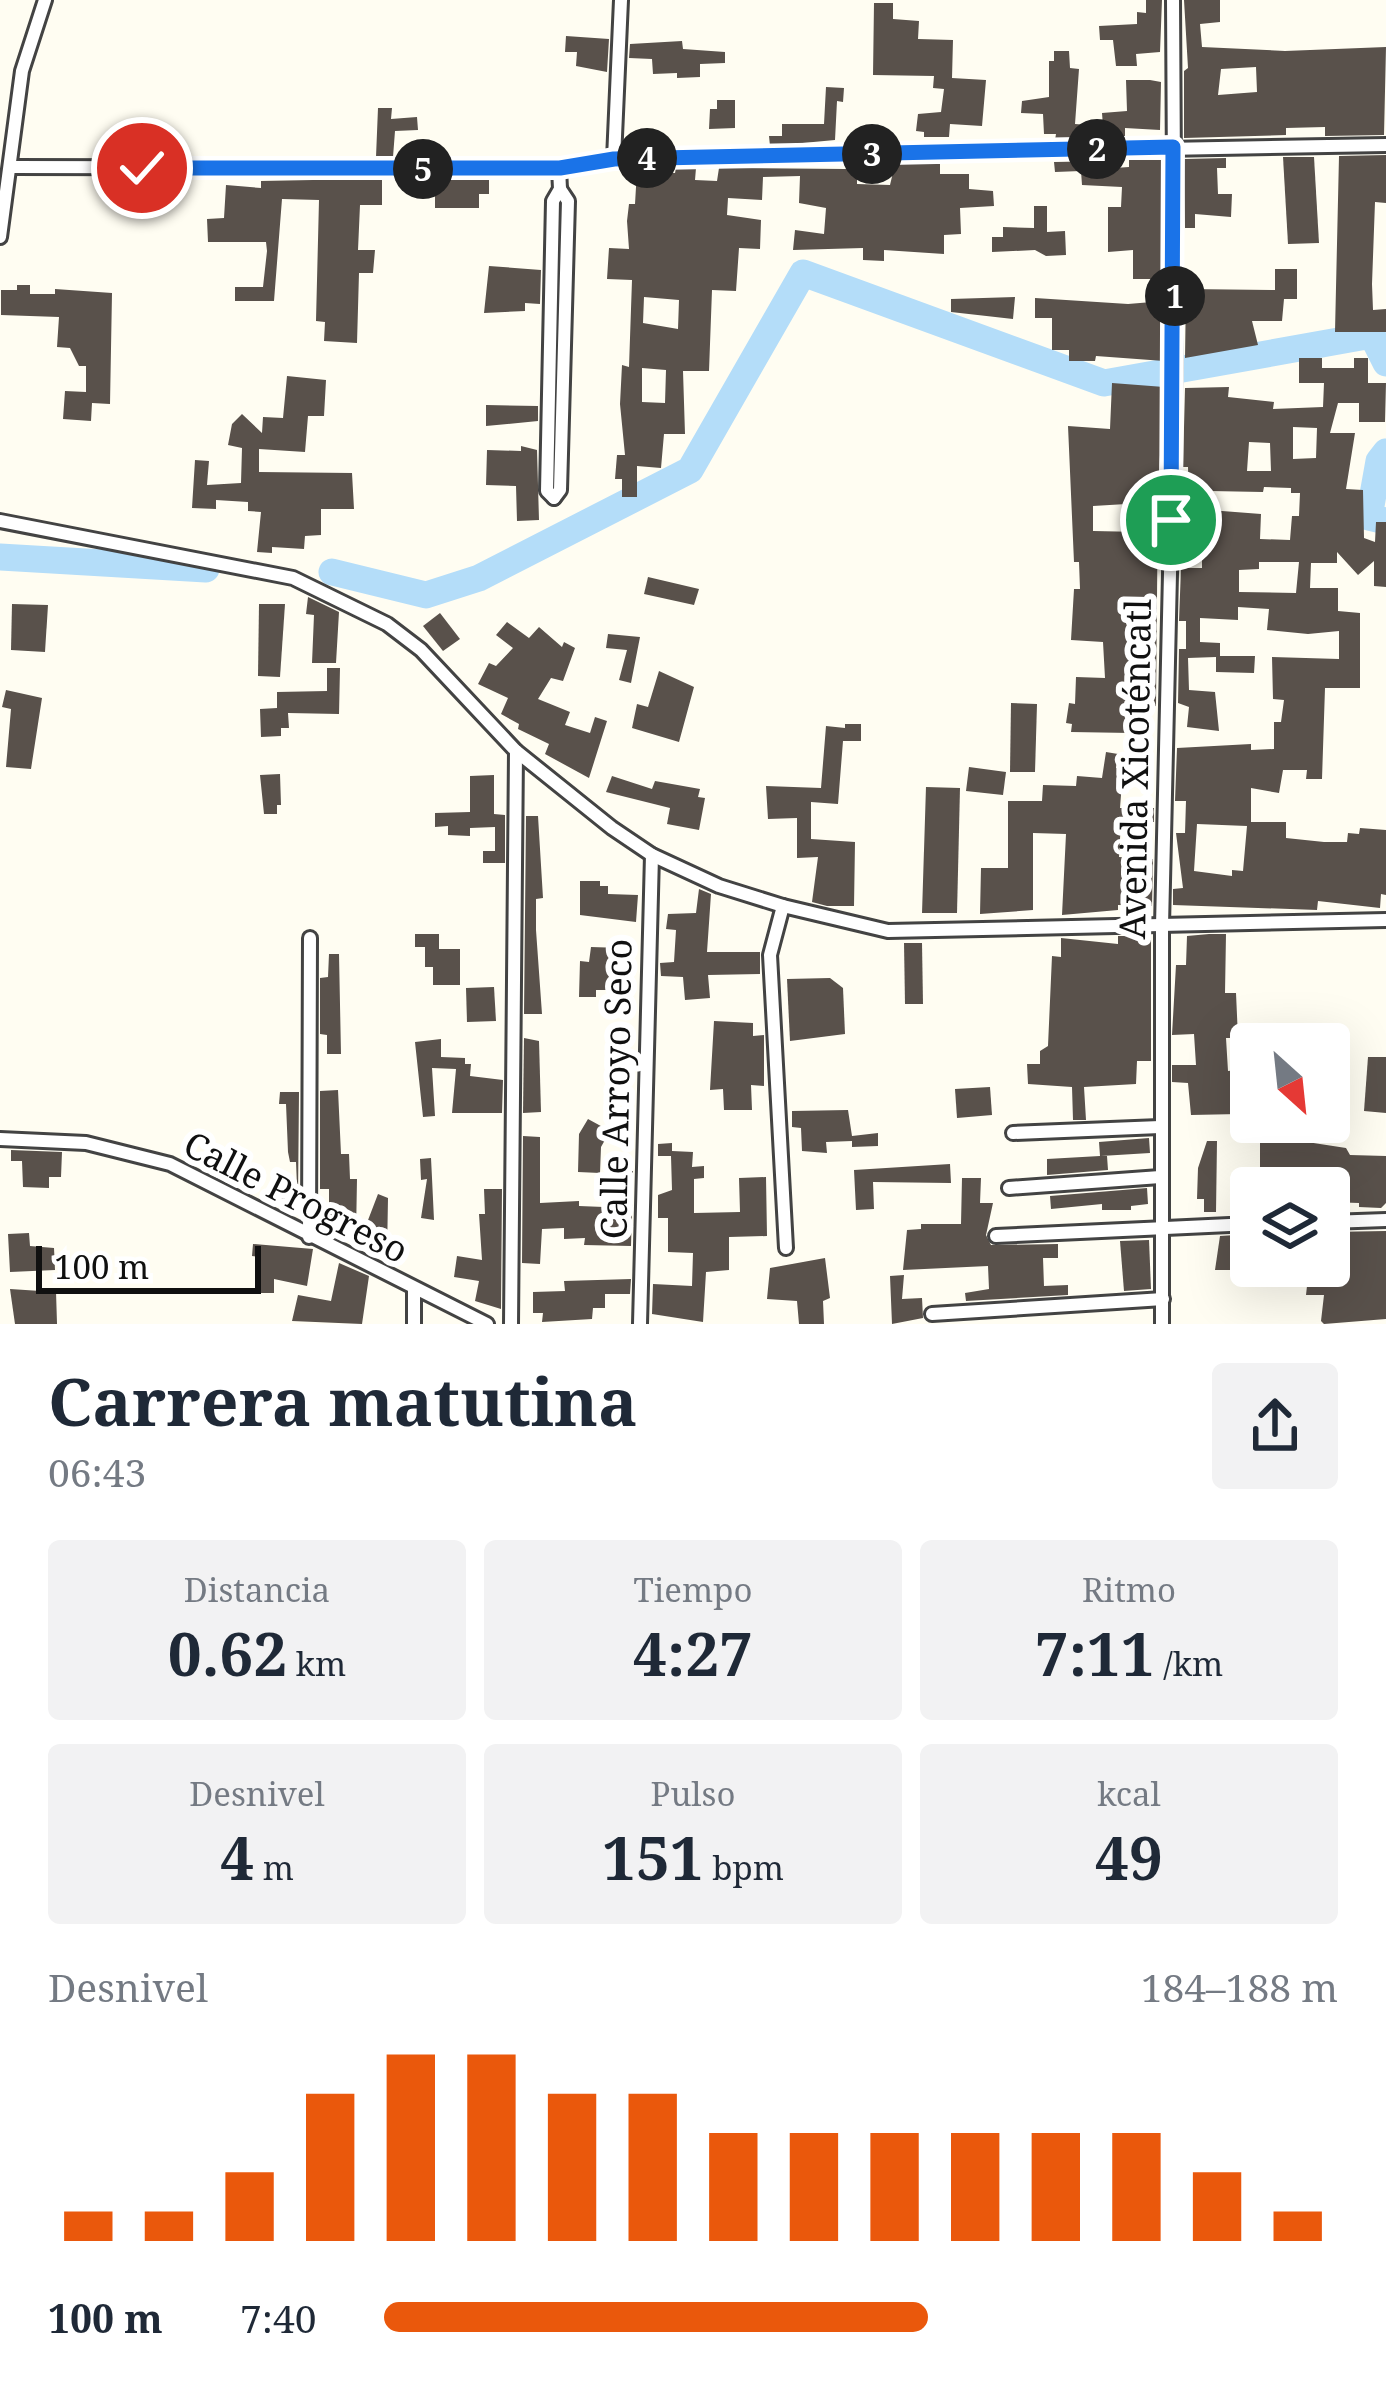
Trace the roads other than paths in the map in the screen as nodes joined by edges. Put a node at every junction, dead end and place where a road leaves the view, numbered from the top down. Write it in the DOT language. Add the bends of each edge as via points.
graph roads {
  1 [pos="45,0"];
  2 [pos="621,0"];
  3 [pos="1174,0"];
  4 [pos="1386,145"];
  5 [pos="1173,147"];
  6 [pos="614,159"];
  7 [pos="12,167"];
  8 [pos="560,168"];
  9 [pos="560,189"];
  10 [pos="0,237"];
  11 [pos="0,521"];
  12 [pos="516,752"];
  13 [pos="652,855"];
  14 [pos="783,906"];
  15 [pos="1386,920"];
  16 [pos="1162,926"];
  17 [pos="310,938"];
  18 [pos="1160,1126"];
  19 [pos="1013,1133"];
  20 [pos="0,1138"];
  21 [pos="1160,1177"];
  22 [pos="1009,1188"];
  23 [pos="1386,1220"];
  24 [pos="1350,1221"];
  25 [pos="1230,1225"];
  26 [pos="1160,1227"];
  27 [pos="996,1236"];
  28 [pos="309,1237"];
  29 [pos="786,1248"];
  30 [pos="414,1290"];
  31 [pos="1162,1299"];
  32 [pos="932,1314"];
  33 [pos="485,1323"];
  34 [pos="414,1324"];
  35 [pos="512,1324"];
  36 [pos="640,1324"];
  37 [pos="1162,1324"];
  1 -- 7 [label="street" via="22,71"];
  2 -- 6 [label="street"];
  3 -- 5 [label="street, Avenida Xicoténcatl"];
  4 -- 5 [label="street"];
  5 -- 6 [label="street"];
  5 -- 16 [label="street, Avenida Xicoténcatl"];
  6 -- 8 [label="street"];
  7 -- 8 [label="street"];
  7 -- 10 [label="street"];
  8 -- 9 [label="street"];
  9 -- 9 [label="street" via="553,201 547,491 554,498 568,201"];
  11 -- 12 [label="street" via="293,578 421,650"];
  12 -- 13 [label="street"];
  12 -- 35 [label="street"];
  13 -- 14 [label="street"];
  13 -- 36 [label="street, Calle Arroyo Seco"];
  14 -- 16 [label="street" via="888,931"];
  14 -- 29 [label="street" via="770,955"];
  15 -- 16 [label="street"];
  16 -- 18 [label="street, Avenida Xicoténcatl"];
  17 -- 28 [label="street"];
  18 -- 19 [label="street"];
  18 -- 21 [label="street, Avenida Xicoténcatl"];
  20 -- 28 [label="street, Calle Progreso" via="86,1143 155,1160"];
  21 -- 22 [label="street"];
  21 -- 26 [label="street, Avenida Xicoténcatl"];
  23 -- 24 [label="street"];
  25 -- 26 [label="street"];
  26 -- 27 [label="street"];
  26 -- 31 [label="street, Avenida Xicoténcatl"];
  28 -- 30 [label="street, Calle Progreso"];
  30 -- 33 [label="street, Calle Progreso"];
  30 -- 34 [label="street"];
  31 -- 32 [label="street"];
  31 -- 37 [label="street, Avenida Xicoténcatl"];
}
